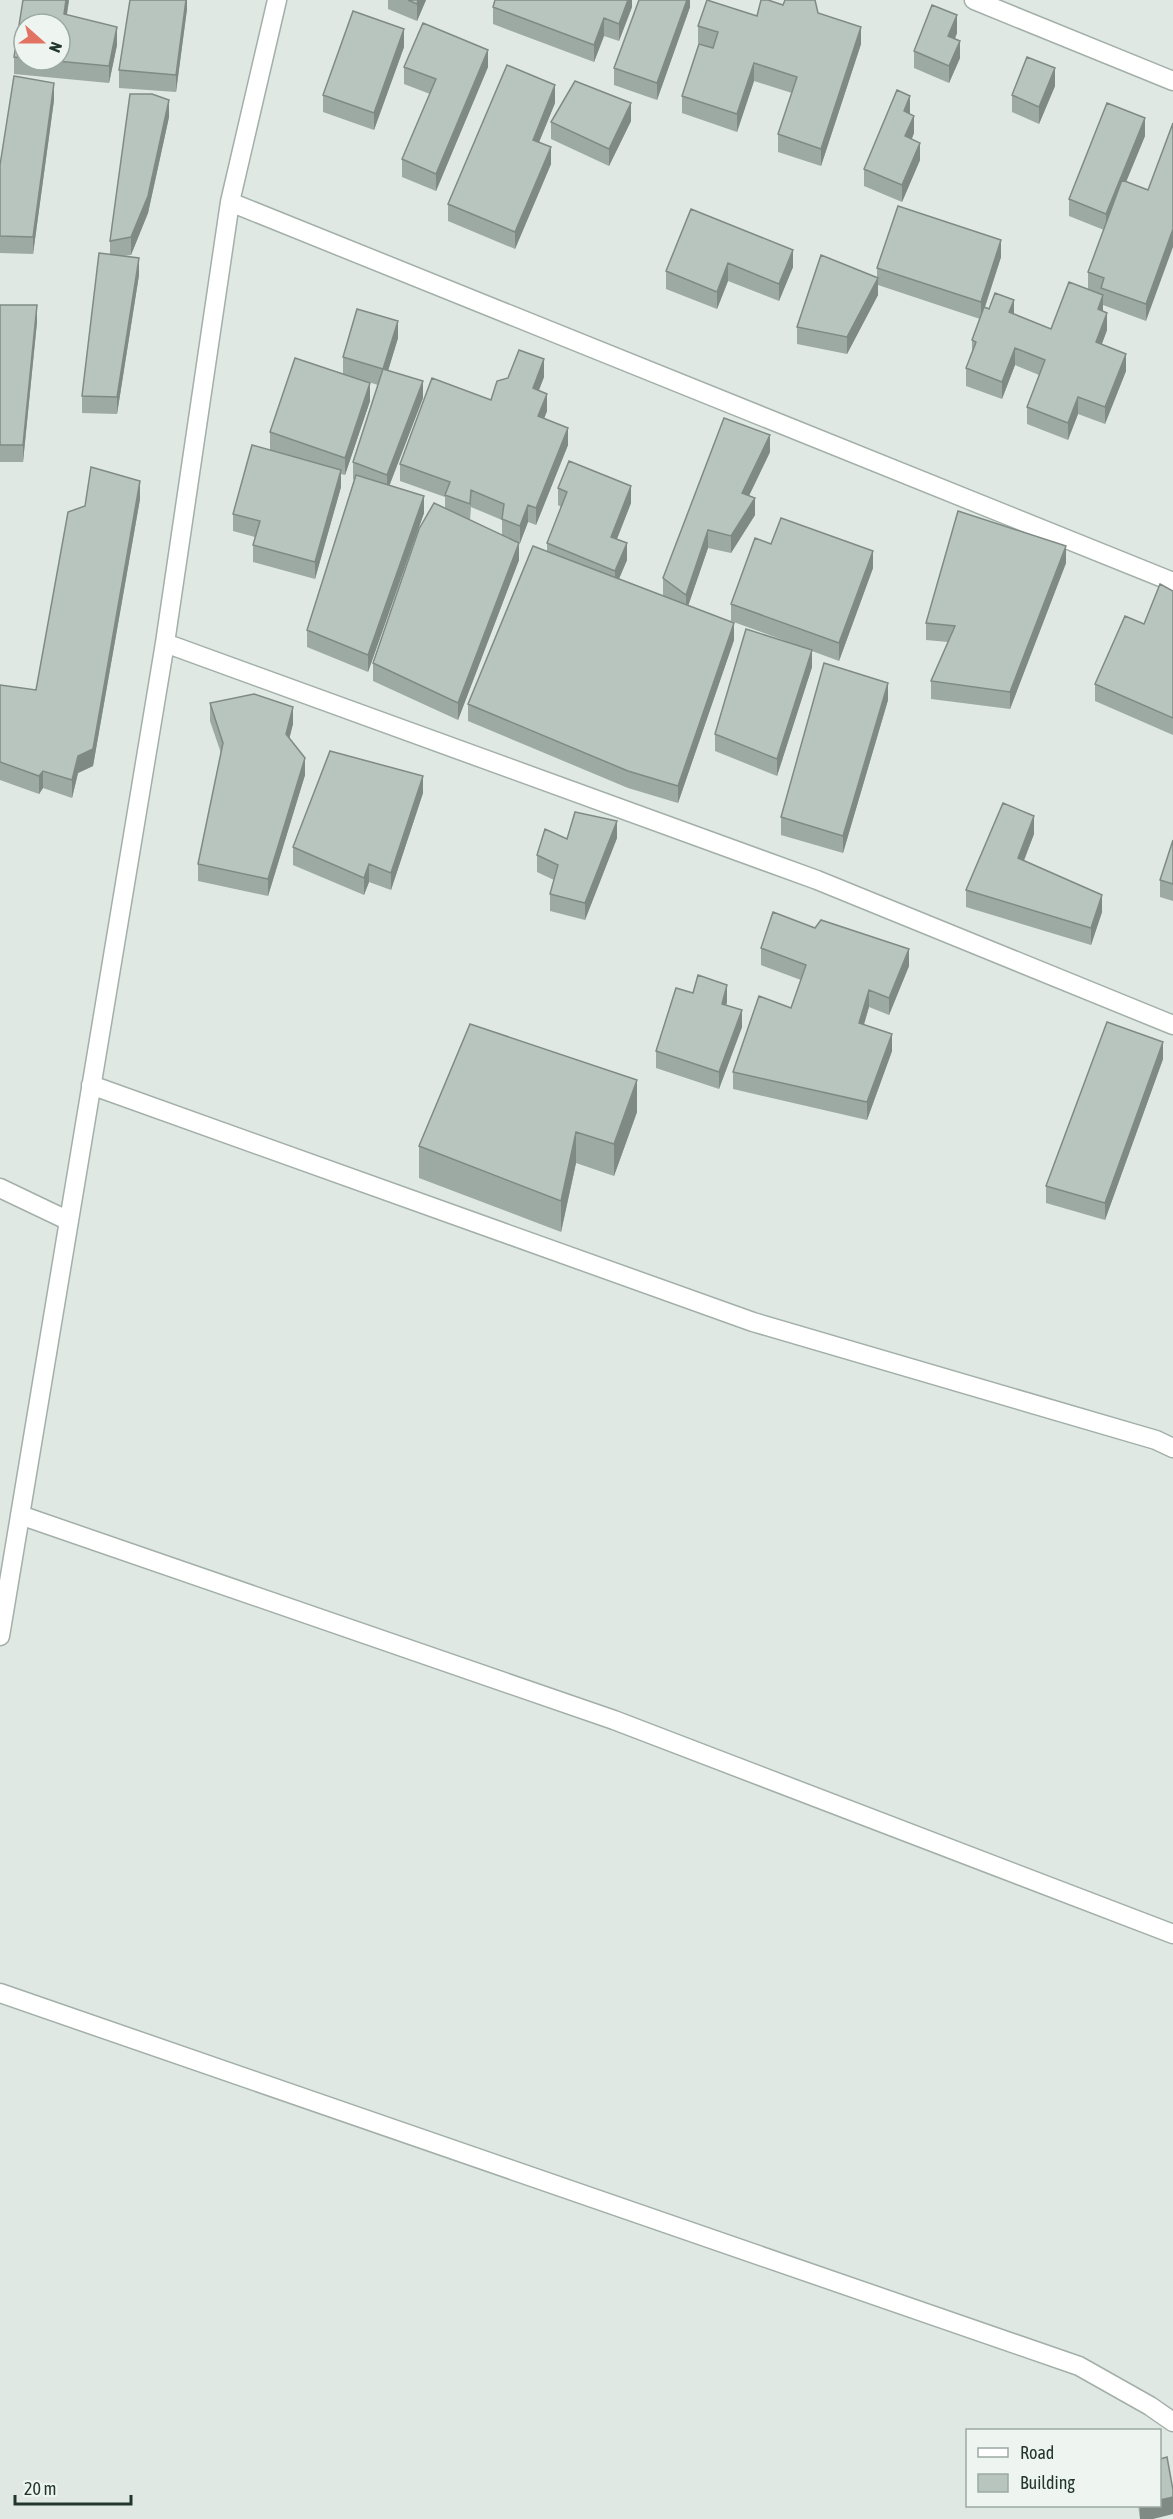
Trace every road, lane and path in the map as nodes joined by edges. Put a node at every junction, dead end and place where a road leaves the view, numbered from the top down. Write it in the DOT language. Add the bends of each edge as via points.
graph roads {
  1 [pos="277,0"];
  2 [pos="974,0"];
  3 [pos="1173,81"];
  4 [pos="230,202"];
  5 [pos="1173,582"];
  6 [pos="165,643"];
  7 [pos="1173,1025"];
  8 [pos="91,1084"];
  9 [pos="0,1188"];
  10 [pos="69,1221"];
  11 [pos="1173,1448"];
  12 [pos="20,1515"];
  13 [pos="0,1636"];
  14 [pos="1173,1934"];
  15 [pos="0,1993"];
  16 [pos="1173,2422"];
  1 -- 4 [label="street"];
  2 -- 3 [label="street"];
  4 -- 5 [label="street"];
  4 -- 6 [label="street"];
  6 -- 7 [label="street" via="817,880"];
  6 -- 8 [label="street"];
  8 -- 10 [label="street"];
  8 -- 11 [label="street" via="753,1322"];
  9 -- 10 [label="street"];
  10 -- 12 [label="street"];
  12 -- 13 [label="street"];
  12 -- 14 [label="street" via="614,1720"];
  15 -- 16 [label="street" via="1079,2366"];
}
